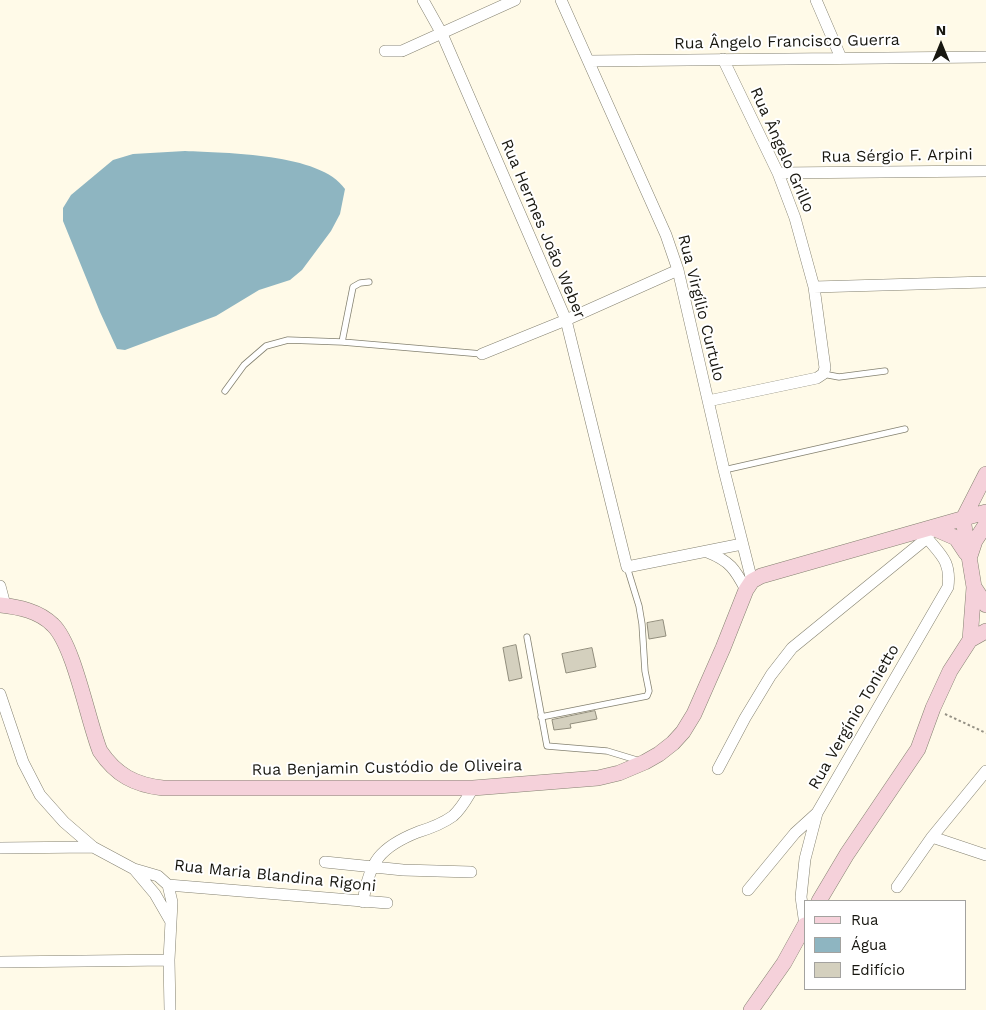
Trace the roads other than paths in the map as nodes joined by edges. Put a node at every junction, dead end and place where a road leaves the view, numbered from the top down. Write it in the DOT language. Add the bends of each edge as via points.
graph roads {
  1 [pos="423,0"];
  2 [pos="515,0"];
  3 [pos="561,0"];
  4 [pos="816,0"];
  5 [pos="442,34"];
  6 [pos="385,52"];
  7 [pos="986,57"];
  8 [pos="841,58"];
  9 [pos="723,59"];
  10 [pos="589,61"];
  11 [pos="986,171"];
  12 [pos="778,173"];
  13 [pos="678,270"];
  14 [pos="369,282"];
  15 [pos="986,282"];
  16 [pos="814,286"];
  17 [pos="566,320"];
  18 [pos="342,342"];
  19 [pos="482,354"];
  20 [pos="885,371"];
  21 [pos="823,374"];
  22 [pos="225,391"];
  23 [pos="708,401"];
  24 [pos="905,429"];
  25 [pos="724,470"];
  26 [pos="986,474"];
  27 [pos="986,512"];
  28 [pos="963,519"];
  29 [pos="986,524"];
  30 [pos="930,533"];
  31 [pos="742,544"];
  32 [pos="707,552"];
  33 [pos="970,560"];
  34 [pos="628,567"];
  35 [pos="749,585"];
  36 [pos="0,586"];
  37 [pos="974,587"];
  38 [pos="4,605"];
  39 [pos="986,605"];
  40 [pos="986,631"];
  41 [pos="528,637"];
  42 [pos="970,640"];
  43 [pos="0,694"];
  44 [pos="541,717"];
  45 [pos="644,762"];
  46 [pos="718,770"];
  47 [pos="986,772"];
  48 [pos="473,788"];
  49 [pos="817,813"];
  50 [pos="932,837"];
  51 [pos="93,847"];
  52 [pos="0,848"];
  53 [pos="986,855"];
  54 [pos="325,862"];
  55 [pos="372,867"];
  56 [pos="134,869"];
  57 [pos="471,872"];
  58 [pos="168,884"];
  59 [pos="897,887"];
  60 [pos="748,890"];
  61 [pos="820,900"];
  62 [pos="363,902"];
  63 [pos="387,903"];
  64 [pos="804,918"];
  65 [pos="170,920"];
  66 [pos="804,927"];
  67 [pos="169,960"];
  68 [pos="0,962"];
  69 [pos="170,1010"];
  70 [pos="751,1010"];
  1 -- 5 [label="street, Rua Hermes João Weber"];
  2 -- 5 [label="street"];
  3 -- 10 [label="street, Rua Virgílio Curtulo"];
  4 -- 8 [label="street"];
  5 -- 6 [label="street" via="402,51"];
  5 -- 17 [label="street, Rua Hermes João Weber"];
  7 -- 8 [label="street, Rua Ângelo Francisco Guerra"];
  8 -- 9 [label="street, Rua Ângelo Francisco Guerra"];
  9 -- 10 [label="street, Rua Ângelo Francisco Guerra"];
  9 -- 12 [label="street, Rua Ângelo Grillo"];
  10 -- 13 [label="street, Rua Virgílio Curtulo" via="666,235"];
  11 -- 12 [label="street, Rua Sérgio F. Arpini"];
  12 -- 16 [label="street, Rua Ângelo Grillo" via="795,218"];
  13 -- 17 [label="street"];
  13 -- 23 [label="street, Rua Virgílio Curtulo"];
  14 -- 18 [label="lane" via="353,287"];
  15 -- 16 [label="street"];
  16 -- 21 [label="street, Rua Ângelo Grillo"];
  17 -- 19 [label="street"];
  17 -- 34 [label="street, Rua Hermes João Weber"];
  18 -- 19 [label="lane"];
  18 -- 22 [label="lane" via="288,340 266,346 244,365"];
  20 -- 21 [label="lane" via="839,377"];
  21 -- 23 [label="street"];
  23 -- 25 [label="street, Rua Virgílio Curtulo"];
  24 -- 25 [label="lane"];
  25 -- 31 [label="street, Rua Virgílio Curtulo"];
  26 -- 28 [label="main road"];
  27 -- 28 [label="main road"];
  28 -- 30 [label="main road"];
  28 -- 33 [label="main road"];
  29 -- 33 [label="main road" via="975,541"];
  30 -- 33 [label="main road" via="956,538"];
  30 -- 35 [label="main road" via="761,576"];
  30 -- 46 [label="street" via="792,648 771,675"];
  30 -- 49 [label="street, Rua Vergínio Tonietto" via="946,561 948,586"];
  31 -- 32 [label="street"];
  31 -- 35 [label="street, Rua Virgílio Curtulo"];
  32 -- 34 [label="street"];
  32 -- 35 [label="street" via="722,558"];
  33 -- 37 [label="main road"];
  34 -- 44 [label="lane" via="642,624 647,696"];
  35 -- 45 [label="main road, Rua Benjamin Custódio de Oliveira" via="694,714 673,743"];
  36 -- 38 [label="street"];
  37 -- 39 [label="main road"];
  37 -- 42 [label="main road"];
  38 -- 48 [label="main road, Rua Benjamin Custódio de Oliveira" via="37,614 54,625 72,663 100,752 117,772 135,782 163,788"];
  40 -- 42 [label="main road"];
  41 -- 44 [label="lane"];
  42 -- 61 [label="main road" via="950,671 918,749"];
  43 -- 51 [label="street, Rua Maria Blandina Rigoni" via="23,762 40,795"];
  44 -- 45 [label="lane" via="547,746 607,751"];
  45 -- 48 [label="main road, Rua Benjamin Custódio de Oliveira" via="598,778"];
  47 -- 50 [label="street"];
  48 -- 55 [label="street" via="451,817 400,839 387,848"];
  49 -- 60 [label="street" via="783,846"];
  49 -- 64 [label="street, Rua Vergínio Tonietto" via="805,859 801,897"];
  50 -- 53 [label="street"];
  50 -- 59 [label="street"];
  51 -- 52 [label="street"];
  51 -- 56 [label="street, Rua Maria Blandina Rigoni"];
  54 -- 55 [label="street"];
  55 -- 57 [label="street"];
  55 -- 62 [label="street"];
  56 -- 58 [label="street, Rua Maria Blandina Rigoni" via="158,876"];
  56 -- 65 [label="street, Rua Maria Blandina Rigoni" via="155,894"];
  58 -- 62 [label="street, Rua Maria Blandina Rigoni"];
  58 -- 65 [label="street" via="172,902"];
  62 -- 63 [label="street, Rua Maria Blandina Rigoni"];
  65 -- 67 [label="street"];
  66 -- 70 [label="main road" via="784,963"];
  67 -- 68 [label="street"];
  67 -- 69 [label="street"];
}
